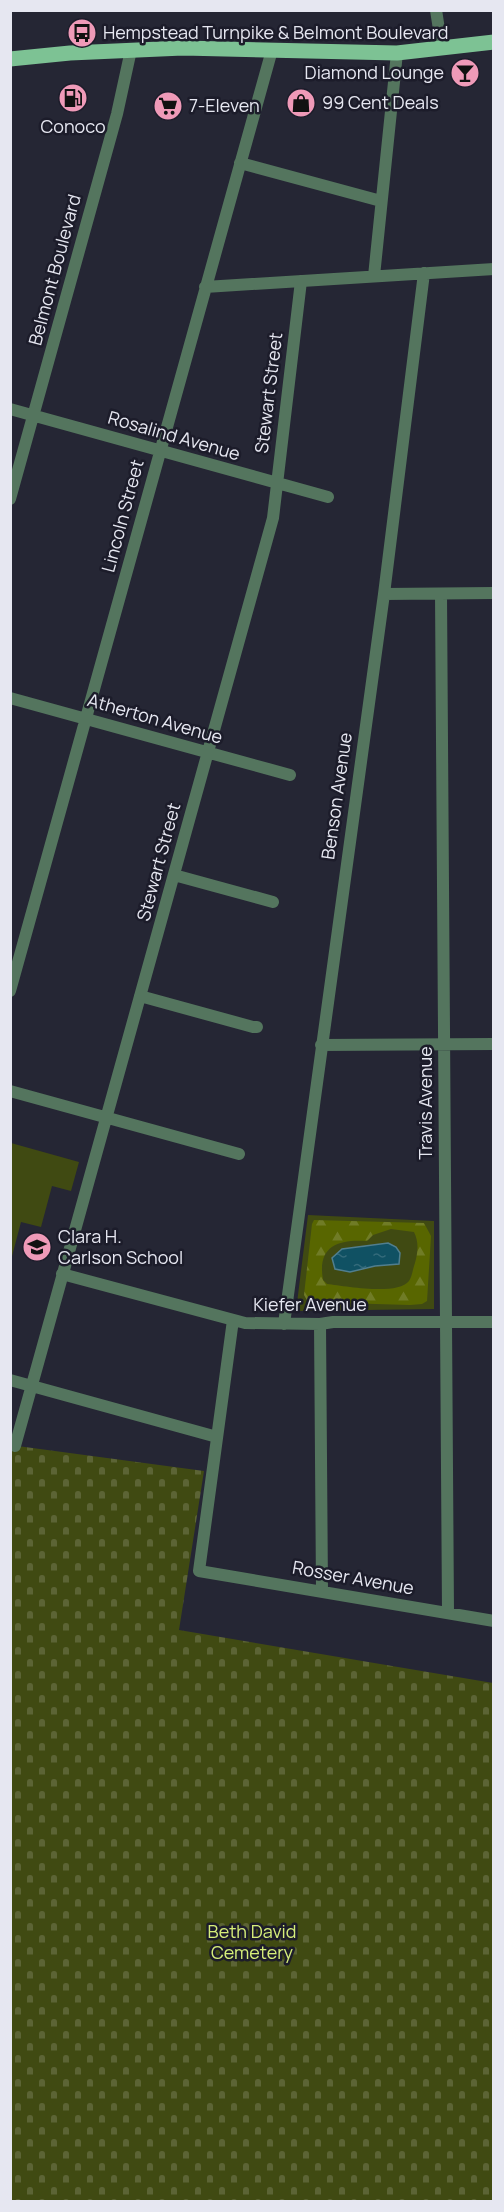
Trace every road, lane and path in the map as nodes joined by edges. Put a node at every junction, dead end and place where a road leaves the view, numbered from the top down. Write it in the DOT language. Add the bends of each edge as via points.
graph roads {
  1 [pos="436,10"];
  2 [pos="494,42"];
  3 [pos="442,49"];
  4 [pos="131,50"];
  5 [pos="272,50"];
  6 [pos="397,53"];
  7 [pos="10,59"];
  8 [pos="240,163"];
  9 [pos="381,201"];
  10 [pos="494,269"];
  11 [pos="424,273"];
  12 [pos="374,276"];
  13 [pos="301,281"];
  14 [pos="206,287"];
  15 [pos="10,409"];
  16 [pos="34,415"];
  17 [pos="160,450"];
  18 [pos="276,483"];
  19 [pos="328,497"];
  20 [pos="10,499"];
  21 [pos="494,593"];
  22 [pos="384,594"];
  23 [pos="441,594"];
  24 [pos="10,698"];
  25 [pos="86,718"];
  26 [pos="208,752"];
  27 [pos="290,775"];
  28 [pos="174,875"];
  29 [pos="273,902"];
  30 [pos="10,991"];
  31 [pos="140,996"];
  32 [pos="257,1026"];
  33 [pos="444,1044"];
  34 [pos="494,1044"];
  35 [pos="321,1045"];
  36 [pos="10,1091"];
  37 [pos="106,1118"];
  38 [pos="239,1154"];
  39 [pos="62,1274"];
  40 [pos="233,1320"];
  41 [pos="446,1322"];
  42 [pos="494,1322"];
  43 [pos="284,1324"];
  44 [pos="320,1324"];
  45 [pos="10,1380"];
  46 [pos="32,1386"];
  47 [pos="16,1430"];
  48 [pos="217,1437"];
  49 [pos="15,1446"];
  50 [pos="322,1591"];
  51 [pos="448,1613"];
  52 [pos="494,1621"];
  1 -- 3 [label="street"];
  2 -- 3 [label="main road"];
  3 -- 6 [label="main road"];
  4 -- 5 [label="main road"];
  4 -- 7 [label="main road"];
  4 -- 16 [label="street, Belmont Boulevard"];
  5 -- 6 [label="main road"];
  5 -- 8 [label="street, Lincoln Street"];
  6 -- 9 [label="street"];
  8 -- 9 [label="street"];
  8 -- 14 [label="street, Lincoln Street"];
  9 -- 12 [label="street"];
  10 -- 11 [label="street"];
  11 -- 12 [label="street"];
  11 -- 22 [label="street, Benson Avenue"];
  12 -- 13 [label="street"];
  13 -- 14 [label="street"];
  13 -- 18 [label="street, Stewart Street"];
  14 -- 17 [label="street, Lincoln Street"];
  15 -- 16 [label="street, Rosalind Avenue"];
  16 -- 17 [label="street, Rosalind Avenue"];
  16 -- 20 [label="street, Belmont Boulevard"];
  17 -- 18 [label="street, Rosalind Avenue"];
  17 -- 25 [label="street, Lincoln Street"];
  18 -- 19 [label="street, Rosalind Avenue"];
  18 -- 26 [label="street, Stewart Street" via="273,518"];
  21 -- 23 [label="street"];
  22 -- 23 [label="street"];
  22 -- 35 [label="street, Benson Avenue"];
  23 -- 33 [label="street, Travis Avenue"];
  24 -- 25 [label="street, Atherton Avenue"];
  25 -- 26 [label="street, Atherton Avenue"];
  25 -- 30 [label="street, Lincoln Street"];
  26 -- 27 [label="street, Atherton Avenue"];
  26 -- 28 [label="street, Stewart Street"];
  28 -- 29 [label="street"];
  28 -- 31 [label="street, Stewart Street"];
  31 -- 32 [label="street"];
  31 -- 37 [label="street, Stewart Street"];
  33 -- 34 [label="street"];
  33 -- 35 [label="street"];
  33 -- 41 [label="street, Travis Avenue"];
  35 -- 43 [label="street, Benson Avenue"];
  36 -- 37 [label="street"];
  37 -- 38 [label="street"];
  37 -- 39 [label="street, Stewart Street"];
  39 -- 40 [label="street, Kiefer Avenue"];
  39 -- 46 [label="street, Stewart Street"];
  40 -- 43 [label="street, Kiefer Avenue"];
  40 -- 48 [label="street"];
  41 -- 42 [label="street, Kiefer Avenue"];
  41 -- 44 [label="street, Kiefer Avenue"];
  41 -- 51 [label="street, Travis Avenue"];
  43 -- 44 [label="street, Kiefer Avenue"];
  44 -- 50 [label="street"];
  45 -- 46 [label="street"];
  46 -- 47 [label="street, Stewart Street"];
  46 -- 48 [label="street"];
  47 -- 49 [label="street, Stewart Street"];
  48 -- 50 [label="street, Rosser Avenue" via="199,1571"];
  50 -- 51 [label="street, Rosser Avenue"];
  51 -- 52 [label="street, Rosser Avenue"];
}
